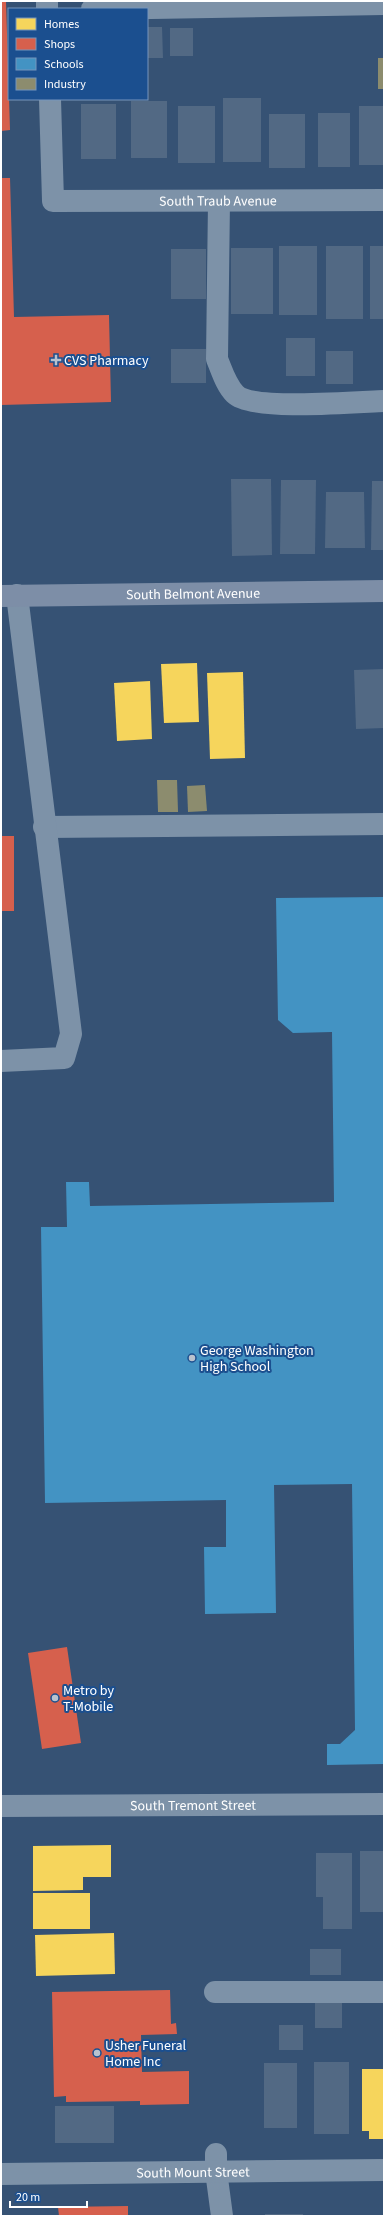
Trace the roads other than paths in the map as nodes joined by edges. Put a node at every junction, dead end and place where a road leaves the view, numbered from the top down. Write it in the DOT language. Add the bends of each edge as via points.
graph roads {
  1 [pos="384,4"];
  2 [pos="148,8"];
  3 [pos="50,100"];
  4 [pos="384,200"];
  5 [pos="219,201"];
  6 [pos="384,401"];
  7 [pos="384,591"];
  8 [pos="9,595"];
  9 [pos="384,824"];
  10 [pos="44,827"];
  11 [pos="1,1061"];
  12 [pos="384,1804"];
  13 [pos="1,1806"];
  14 [pos="215,1992"];
  15 [pos="384,1992"];
  16 [pos="216,2162"];
  17 [pos="384,2170"];
  18 [pos="1,2174"];
  19 [pos="222,2216"];
  1 -- 2 [label="street"];
  3 -- 5 [label="street, South Traub Avenue" via="53,201"];
  4 -- 5 [label="street, South Traub Avenue"];
  5 -- 6 [label="street" via="217,359 236,395 248,401 286,404"];
  7 -- 8 [label="main road, South Belmont Avenue"];
  8 -- 10 [label="street"];
  9 -- 10 [label="street"];
  10 -- 11 [label="street" via="71,1034 64,1058"];
  12 -- 13 [label="street, South Tremont Street"];
  14 -- 15 [label="street"];
  16 -- 17 [label="street, South Mount Street"];
  16 -- 18 [label="street, South Mount Street"];
  16 -- 19 [label="street"];
}
